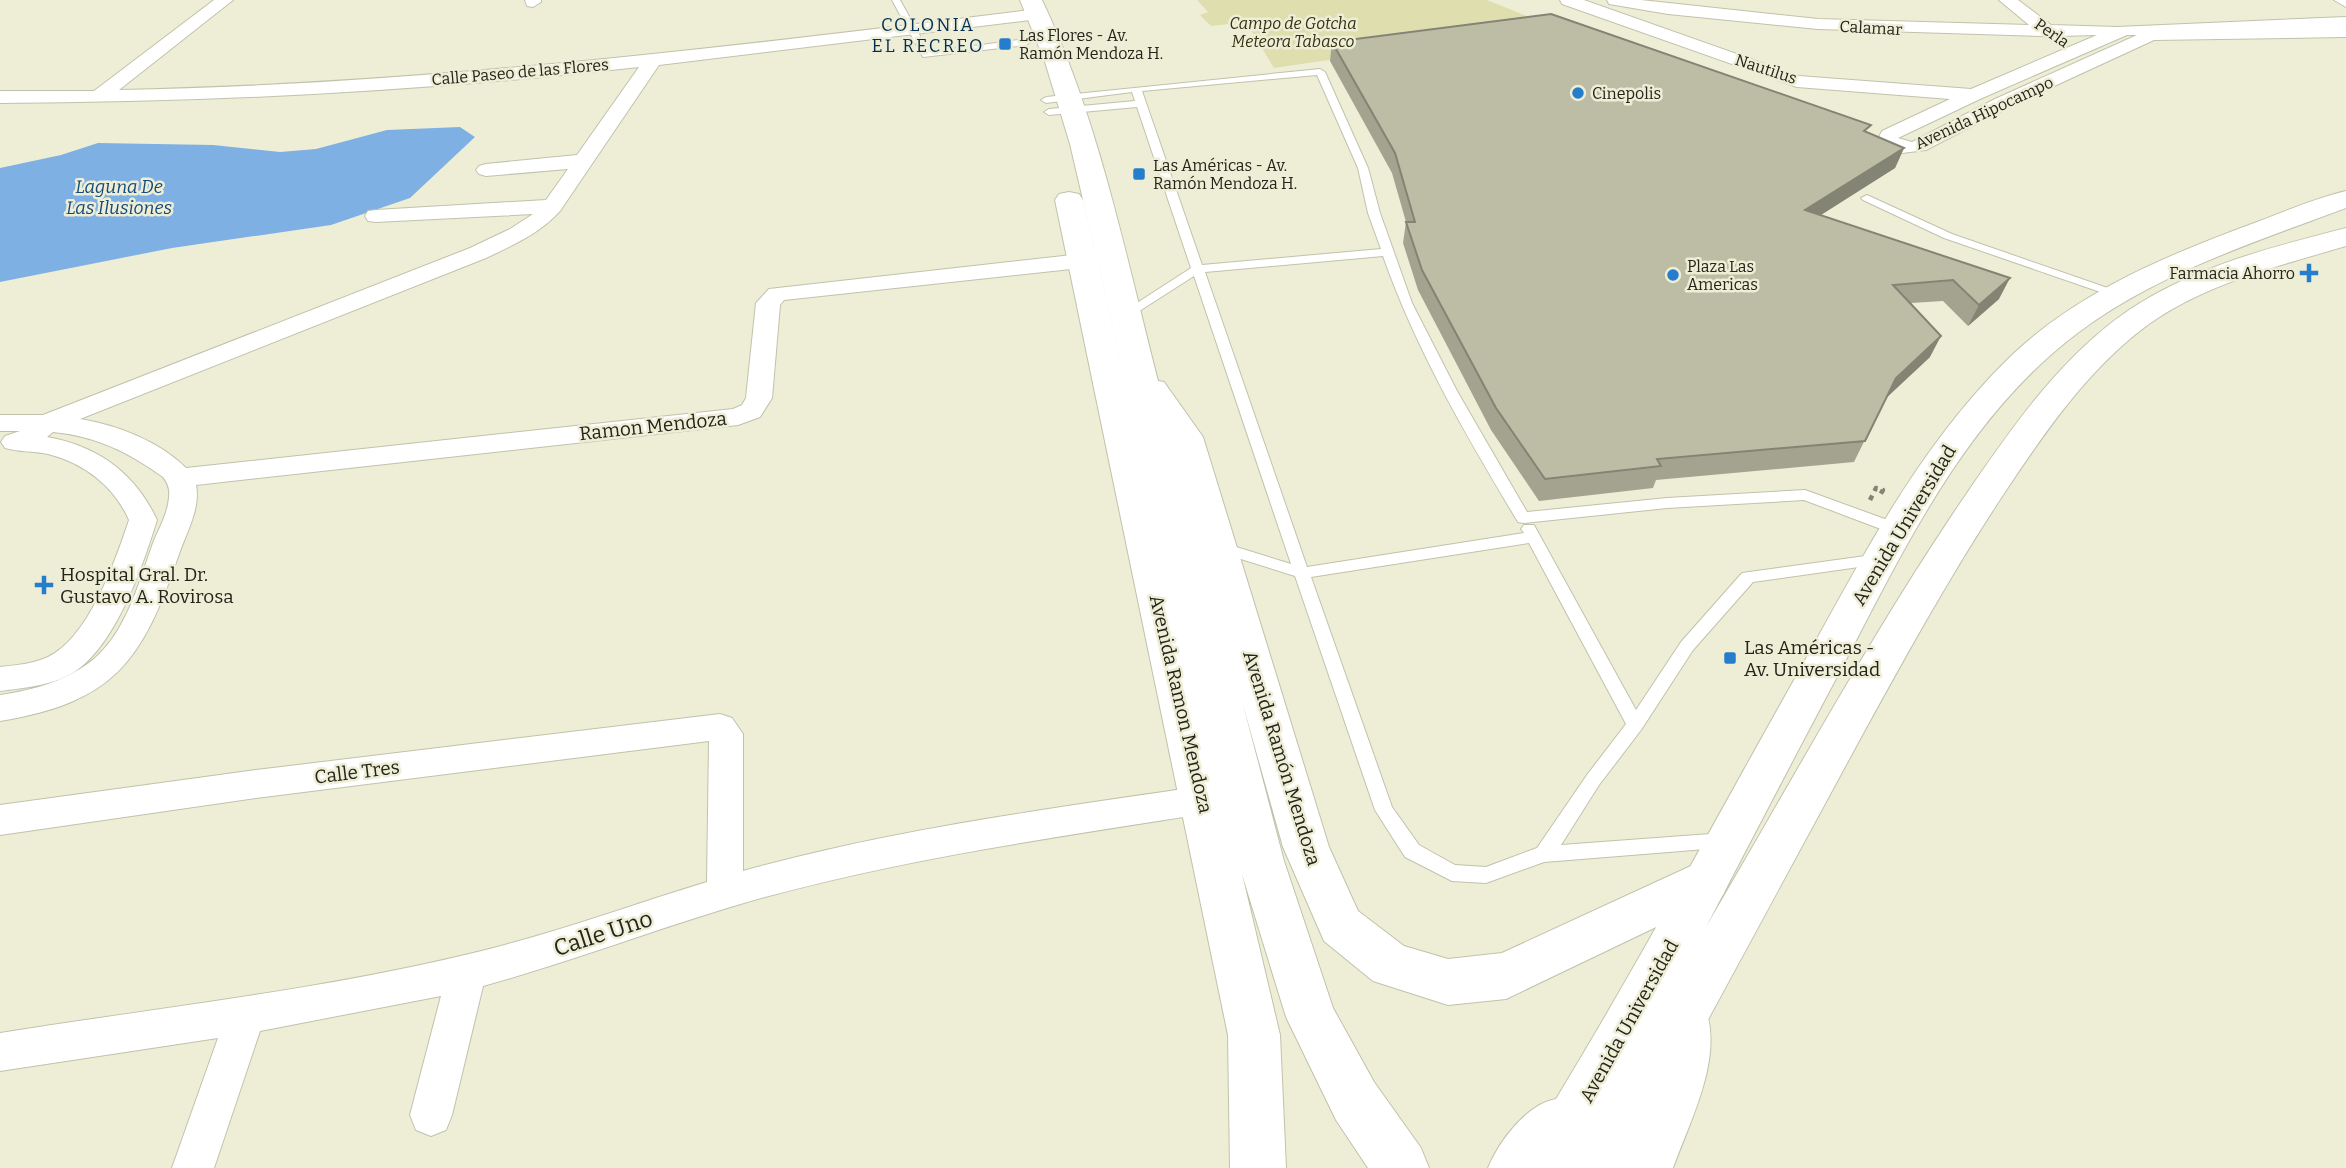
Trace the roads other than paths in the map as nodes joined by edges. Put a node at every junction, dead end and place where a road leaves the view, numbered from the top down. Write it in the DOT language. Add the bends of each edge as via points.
graph roads {
  1 [pos="225,0"];
  2 [pos="896,0"];
  3 [pos="1568,0"];
  4 [pos="1615,0"];
  5 [pos="2007,0"];
  6 [pos="1653,7"];
  7 [pos="1024,8"];
  8 [pos="2346,22"];
  9 [pos="1642,28"];
  10 [pos="911,30"];
  11 [pos="2129,30"];
  12 [pos="2047,31"];
  13 [pos="2346,32"];
  14 [pos="1026,42"];
  15 [pos="2077,50"];
  16 [pos="2102,59"];
  17 [pos="654,60"];
  18 [pos="1973,95"];
  19 [pos="99,96"];
  20 [pos="1139,96"];
  21 [pos="0,97"];
  22 [pos="2002,103"];
  23 [pos="1060,105"];
  24 [pos="1055,138"];
  25 [pos="583,161"];
  26 [pos="486,170"];
  27 [pos="1064,177"];
  28 [pos="1867,198"];
  29 [pos="2346,199"];
  30 [pos="552,206"];
  31 [pos="376,216"];
  32 [pos="2346,237"];
  33 [pos="1388,252"];
  34 [pos="1092,254"];
  35 [pos="1197,269"];
  36 [pos="2116,293"];
  37 [pos="1126,314"];
  38 [pos="1140,373"];
  39 [pos="0,423"];
  40 [pos="48,423"];
  41 [pos="11,442"];
  42 [pos="179,478"];
  43 [pos="1523,518"];
  44 [pos="1886,530"];
  45 [pos="1533,537"];
  46 [pos="1219,547"];
  47 [pos="1302,573"];
  48 [pos="0,679"];
  49 [pos="0,708"];
  50 [pos="1635,725"];
  51 [pos="1203,800"];
  52 [pos="0,820"];
  53 [pos="1726,841"];
  54 [pos="1544,854"];
  55 [pos="1706,880"];
  56 [pos="725,894"];
  57 [pos="467,972"];
  58 [pos="1686,1011"];
  59 [pos="246,1014"];
  60 [pos="0,1052"];
  61 [pos="1600,1078"];
  62 [pos="431,1115"];
  63 [pos="193,1168"];
  64 [pos="1258,1168"];
  65 [pos="1401,1168"];
  66 [pos="1516,1168"];
  67 [pos="1546,1168"];
  68 [pos="1597,1168"];
  69 [pos="1645,1168"];
  1 -- 19 [label="street"];
  2 -- 10 [label="lane"];
  3 -- 9 [label="street, Nautilus"];
  4 -- 6 [label="street, Calamar"];
  5 -- 12 [label="street, Perla"];
  6 -- 9 [label="street"];
  6 -- 12 [label="street, Calamar" via="1855,28"];
  7 -- 10 [label="street, Calle Paseo de las Flores"];
  7 -- 14 [label="main road"];
  7 -- 23 [label="main road" via="1053,45"];
  8 -- 11 [label="street, Avenida Hipocampo"];
  9 -- 18 [label="street, Nautilus" via="1797,81"];
  10 -- 14 [label="lane" via="926,55"];
  10 -- 17 [label="street, Calle Paseo de las Flores"];
  11 -- 12 [label="street, Calamar"];
  11 -- 15 [label="street, Avenida Hipocampo"];
  12 -- 15 [label="street, Perla"];
  13 -- 16 [label="street, Avenida Hipocampo" via="2156,34"];
  14 -- 23 [label="main road"];
  15 -- 16 [label="street, Perla"];
  15 -- 18 [label="street, Avenida Hipocampo"];
  16 -- 22 [label="street, Avenida Hipocampo"];
  17 -- 19 [label="street, Calle Paseo de las Flores" via="383,85"];
  17 -- 25 [label="street"];
  18 -- 22 [label="street, Nautilus"];
  18 -- 22 [label="street, Avenida Hipocampo" via="1888,139 1913,148"];
  19 -- 21 [label="street, Calle Paseo de las Flores"];
  20 -- 23 [label="lane"];
  20 -- 23 [label="lane"];
  20 -- 33 [label="lane" via="1320,72 1363,168"];
  20 -- 35 [label="lane"];
  23 -- 24 [label="main road"];
  23 -- 34 [label="main road"];
  25 -- 26 [label="street"];
  25 -- 30 [label="street"];
  27 -- 34 [label="main road"];
  28 -- 36 [label="lane" via="1948,236"];
  29 -- 36 [label="main road, Avenida Universidad" via="2180,263"];
  30 -- 31 [label="street"];
  30 -- 40 [label="street" via="522,232 478,253"];
  32 -- 58 [label="main road" via="2225,274 2141,315 2095,354 2049,404 1974,510 1903,624"];
  33 -- 35 [label="lane"];
  33 -- 43 [label="lane" via="1406,303 1450,391"];
  34 -- 37 [label="main road"];
  34 -- 42 [label="street, Ramon Mendoza" via="777,294 768,303 759,398 751,411 738,417"];
  34 -- 51 [label="main road, Avenida Ramon Mendoza" via="1178,696"];
  35 -- 37 [label="lane"];
  35 -- 47 [label="lane"];
  36 -- 44 [label="main road, Avenida Universidad" via="2067,326 2000,383"];
  37 -- 38 [label="main road"];
  38 -- 46 [label="main road, Avenida Ramón Mendoza" via="1186,437"];
  38 -- 65 [label="main road" via="1261,861 1311,1017 1355,1101"];
  39 -- 40 [label="street"];
  40 -- 41 [label="street"];
  40 -- 42 [label="street" via="116,435"];
  41 -- 48 [label="street" via="50,445 83,457 131,496 143,520 130,558 77,653 45,672"];
  42 -- 49 [label="street" via="184,495 181,508 130,636 117,655 94,676 61,693"];
  43 -- 44 [label="lane" via="1805,495"];
  43 -- 45 [label="lane"];
  44 -- 50 [label="lane" via="1748,577 1686,646"];
  44 -- 53 [label="main road, Avenida Universidad"];
  45 -- 47 [label="lane"];
  45 -- 50 [label="lane"];
  46 -- 47 [label="lane"];
  46 -- 55 [label="main road, Avenida Ramón Mendoza" via="1306,847 1341,926 1390,965 1448,982 1506,976"];
  47 -- 54 [label="lane" via="1384,810 1412,851 1452,873 1486,875"];
  50 -- 54 [label="lane"];
  51 -- 56 [label="street, Calle Uno" via="920,845 798,872"];
  51 -- 64 [label="main road, Avenida Ramon Mendoza" via="1254,1035"];
  52 -- 56 [label="street, Calle Tres" via="715,727 724,728 726,734"];
  53 -- 54 [label="lane"];
  53 -- 55 [label="main road, Avenida Universidad"];
  55 -- 61 [label="main road, Avenida Universidad"];
  56 -- 57 [label="street, Calle Uno"];
  57 -- 59 [label="street, Calle Uno"];
  57 -- 62 [label="street"];
  58 -- 68 [label="main road"];
  58 -- 69 [label="main road" via="1680,1075"];
  59 -- 60 [label="street, Calle Uno"];
  59 -- 63 [label="street"];
  61 -- 66 [label="main road"];
  61 -- 67 [label="main road, Avenida Universidad"];
}
